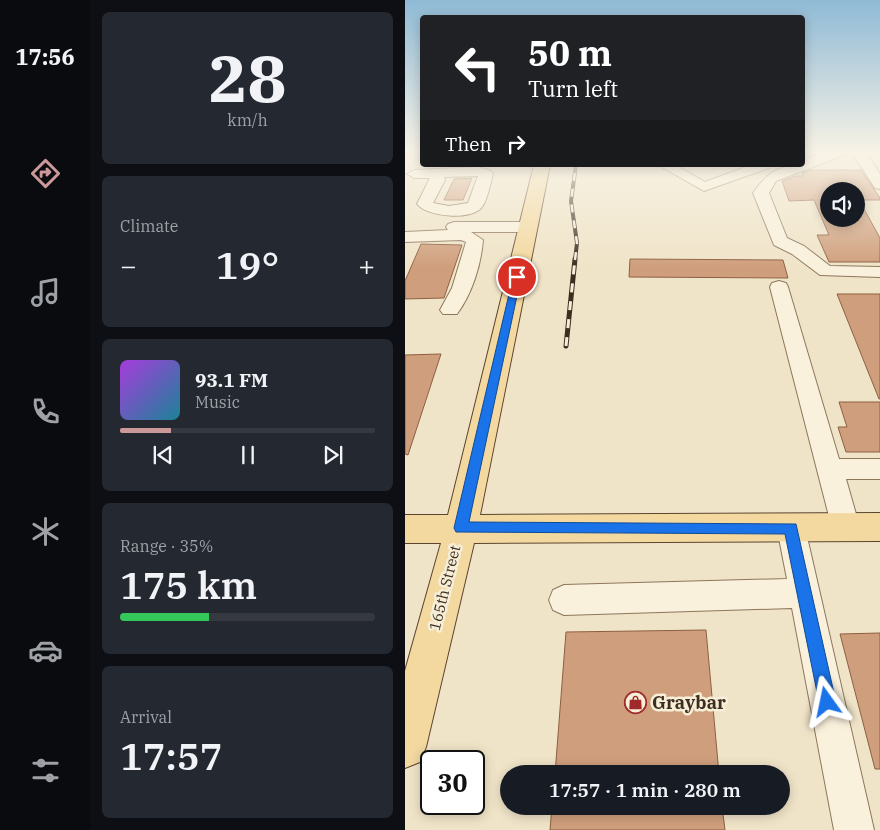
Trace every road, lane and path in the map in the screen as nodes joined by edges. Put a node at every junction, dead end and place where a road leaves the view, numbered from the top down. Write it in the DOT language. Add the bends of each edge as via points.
graph roads {
  1 [pos="536,190"];
  2 [pos="763,190"];
  3 [pos="405,227"];
  4 [pos="528,227"];
  5 [pos="405,237"];
  6 [pos="880,272"];
  7 [pos="779,287"];
  8 [pos="454,303"];
  9 [pos="830,469"];
  10 [pos="880,469"];
  11 [pos="880,527"];
  12 [pos="461,528"];
  13 [pos="791,528"];
  14 [pos="846,528"];
  15 [pos="405,529"];
  16 [pos="804,593"];
  17 [pos="564,600"];
  18 [pos="405,747"];
  19 [pos="854,830"];
  1 -- 4 [label="main road, 165th Street"];
  2 -- 6 [label="street" via="761,193 779,241 798,250 826,271"];
  3 -- 4 [label="street"];
  4 -- 12 [label="main road, 165th Street"];
  5 -- 8 [label="street" via="464,235 475,240"];
  7 -- 9 [label="street"];
  9 -- 10 [label="street"];
  9 -- 14 [label="street"];
  11 -- 14 [label="main road"];
  12 -- 13 [label="main road"];
  12 -- 15 [label="main road"];
  12 -- 18 [label="main road, 165th Street"];
  13 -- 14 [label="main road"];
  13 -- 16 [label="street"];
  16 -- 17 [label="street"];
  16 -- 19 [label="street"];
}
